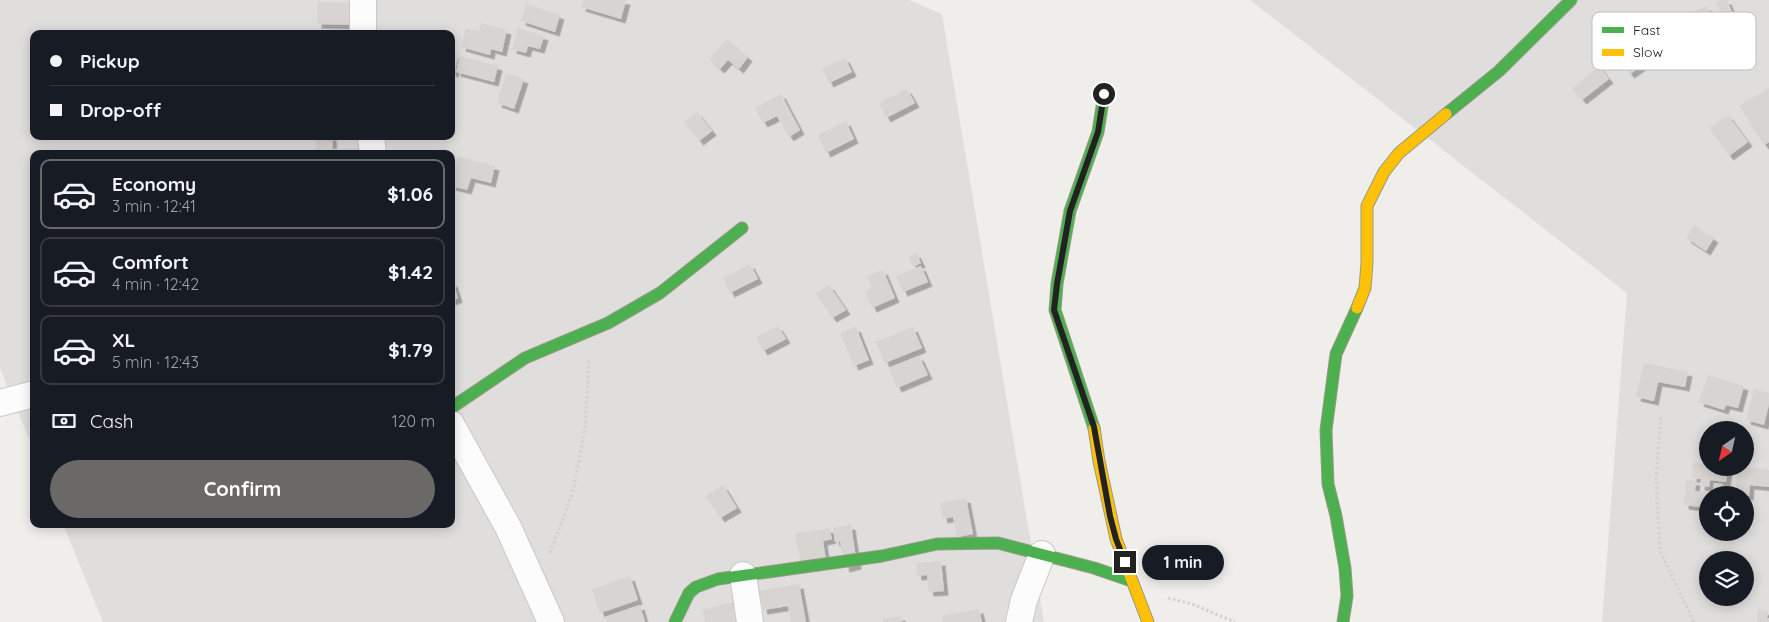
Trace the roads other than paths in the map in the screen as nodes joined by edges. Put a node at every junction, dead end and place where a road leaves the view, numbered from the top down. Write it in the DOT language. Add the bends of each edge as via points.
graph roads {
  1 [pos="363,0"];
  2 [pos="1571,0"];
  3 [pos="363,30"];
  4 [pos="1104,94"];
  5 [pos="742,228"];
  6 [pos="30,395"];
  7 [pos="0,403"];
  8 [pos="455,405"];
  9 [pos="455,431"];
  10 [pos="1042,554"];
  11 [pos="743,575"];
  12 [pos="1134,586"];
  13 [pos="552,622"];
  14 [pos="675,622"];
  15 [pos="750,622"];
  16 [pos="1019,622"];
  17 [pos="1148,622"];
  18 [pos="1344,622"];
  1 -- 3 [label="street"];
  2 -- 18 [label="street" via="1499,71 1399,153 1384,172 1367,206 1364,288 1336,354 1326,430 1328,484 1345,568 1347,596"];
  4 -- 12 [label="street" via="1098,132 1070,211 1054,310 1094,427 1110,516"];
  5 -- 8 [label="street" via="660,293 608,323 525,358"];
  6 -- 7 [label="street"];
  9 -- 13 [label="street" via="508,527"];
  10 -- 11 [label="street" via="998,543 937,544 882,556"];
  10 -- 12 [label="street" via="1094,568"];
  10 -- 16 [label="street"];
  11 -- 14 [label="street" via="696,587"];
  11 -- 15 [label="street"];
  12 -- 17 [label="street"];
}
